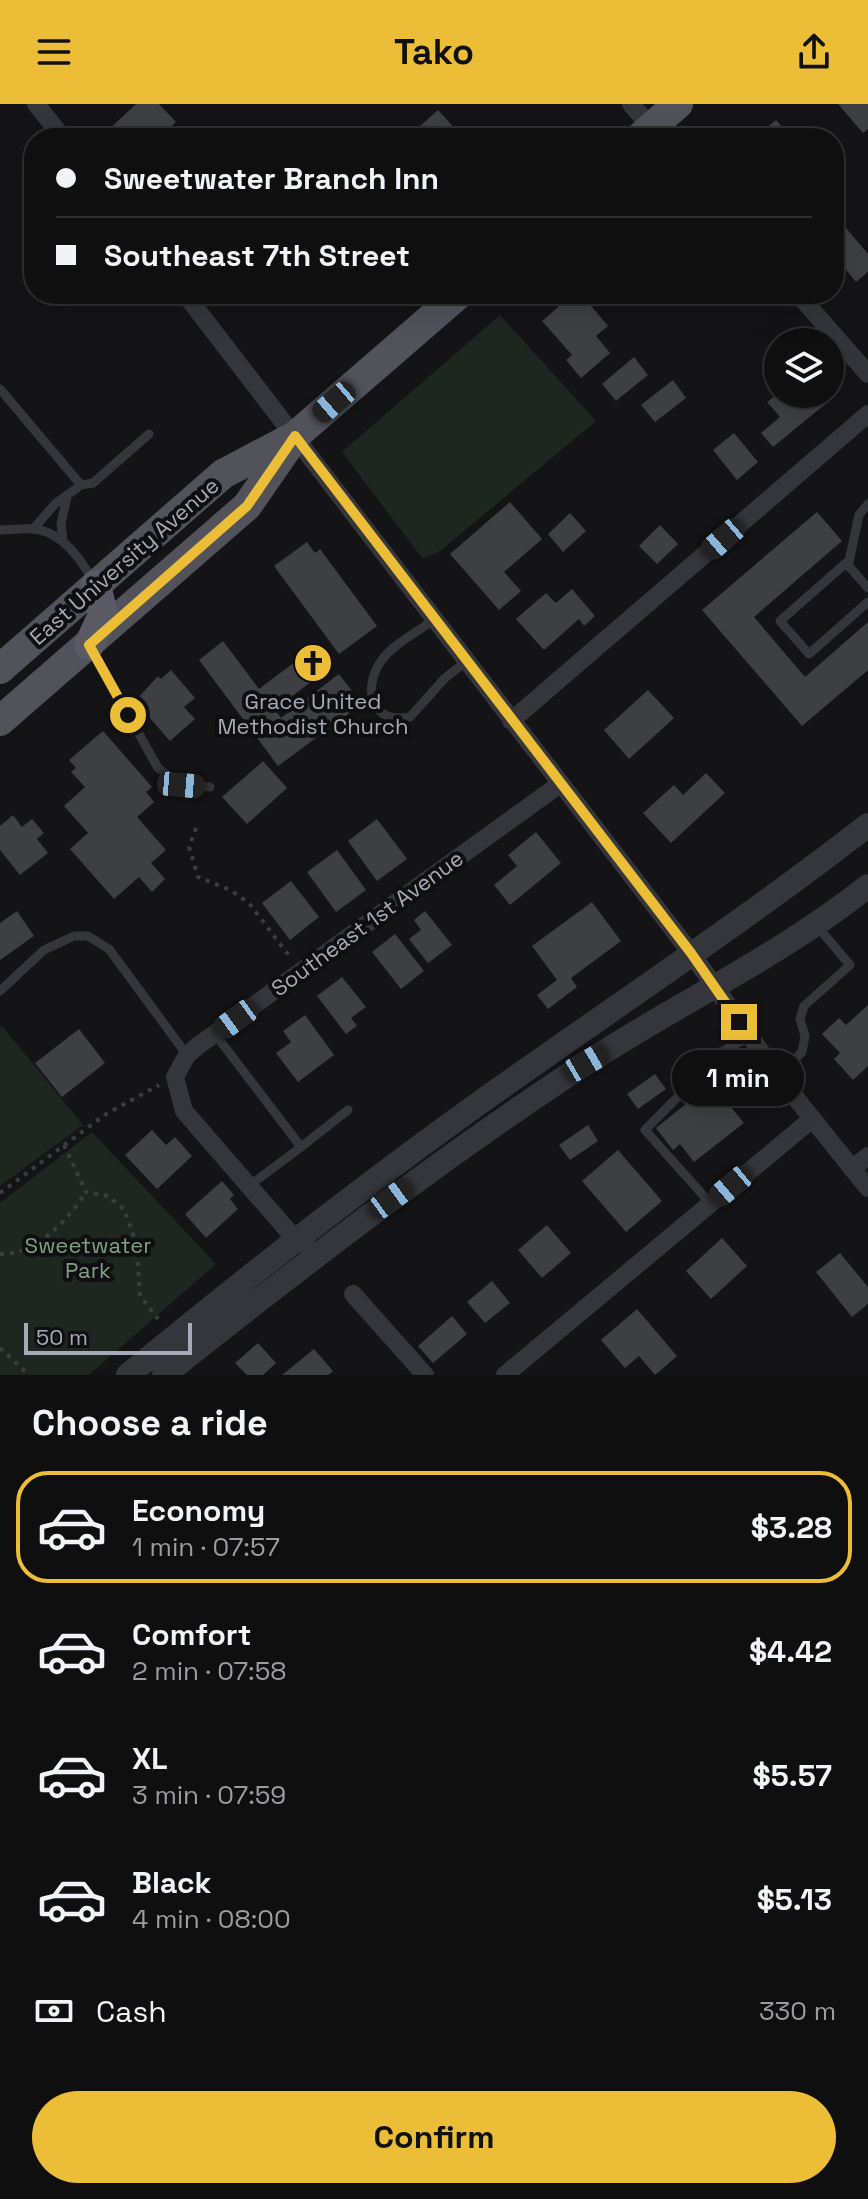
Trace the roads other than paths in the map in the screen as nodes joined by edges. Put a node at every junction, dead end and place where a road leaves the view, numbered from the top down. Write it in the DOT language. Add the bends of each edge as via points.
graph roads {
  1 [pos="36,104"];
  2 [pos="631,104"];
  3 [pos="678,104"];
  4 [pos="55,128"];
  5 [pos="646,128"];
  6 [pos="656,128"];
  7 [pos="193,304"];
  8 [pos="447,304"];
  9 [pos="807,304"];
  10 [pos="868,374"];
  11 [pos="0,389"];
  12 [pos="868,414"];
  13 [pos="149,434"];
  14 [pos="295,436"];
  15 [pos="81,485"];
  16 [pos="67,497"];
  17 [pos="868,504"];
  18 [pos="33,529"];
  19 [pos="0,530"];
  20 [pos="63,541"];
  21 [pos="848,566"];
  22 [pos="96,585"];
  23 [pos="868,588"];
  24 [pos="868,602"];
  25 [pos="435,619"];
  26 [pos="89,645"];
  27 [pos="468,660"];
  28 [pos="0,669"];
  29 [pos="0,721"];
  30 [pos="511,721"];
  31 [pos="560,784"];
  32 [pos="210,787"];
  33 [pos="868,825"];
  34 [pos="868,886"];
  35 [pos="816,925"];
  36 [pos="691,953"];
  37 [pos="715,988"];
  38 [pos="0,991"];
  39 [pos="215,1034"];
  40 [pos="749,1037"];
  41 [pos="181,1066"];
  42 [pos="778,1076"];
  43 [pos="348,1110"];
  44 [pos="812,1119"];
  45 [pos="301,1147"];
  46 [pos="868,1156"];
  47 [pos="852,1169"];
  48 [pos="249,1186"];
  49 [pos="868,1188"];
  50 [pos="710,1203"];
  51 [pos="296,1240"];
  52 [pos="317,1253"];
  53 [pos="353,1294"];
  54 [pos="128,1375"];
  55 [pos="164,1375"];
  56 [pos="425,1375"];
  57 [pos="505,1375"];
  1 -- 4 [label="street"];
  2 -- 5 [label="street"];
  3 -- 6 [label="main road"];
  7 -- 14 [label="street"];
  8 -- 14 [label="main road, East University Avenue"];
  9 -- 10 [label="street"];
  11 -- 15 [label="lane"];
  12 -- 30 [label="street"];
  13 -- 15 [label="lane" via="93,483"];
  14 -- 22 [label="main road, East University Avenue" via="223,474"];
  14 -- 25 [label="street"];
  14 -- 26 [label="main road, East University Avenue" via="247,506"];
  15 -- 16 [label="lane"];
  16 -- 18 [label="lane"];
  16 -- 20 [label="lane" via="60,529"];
  17 -- 21 [label="lane" via="859,515"];
  18 -- 19 [label="lane"];
  18 -- 20 [label="lane"];
  20 -- 22 [label="lane"];
  21 -- 23 [label="lane"];
  21 -- 24 [label="lane" via="780,621 809,654"];
  22 -- 26 [label="highway" via="103,615"];
  22 -- 28 [label="main road, East University Avenue"];
  25 -- 27 [label="street"];
  25 -- 27 [label="lane" via="382,660 372,695 378,712 387,719 410,717"];
  26 -- 29 [label="main road, East University Avenue"];
  26 -- 32 [label="lane" via="158,768 181,785"];
  27 -- 30 [label="street"];
  30 -- 31 [label="street"];
  31 -- 36 [label="street"];
  31 -- 39 [label="street, Southeast 1st Avenue"];
  33 -- 36 [label="street" via="785,890"];
  34 -- 35 [label="street"];
  35 -- 37 [label="street"];
  35 -- 42 [label="lane" via="850,965 804,1006 802,1052"];
  36 -- 37 [label="street"];
  36 -- 51 [label="street"];
  37 -- 40 [label="street"];
  37 -- 52 [label="street" via="586,1063"];
  38 -- 41 [label="lane" via="44,950 74,936 88,936 109,949"];
  39 -- 41 [label="street, Southeast 1st Avenue"];
  39 -- 45 [label="lane"];
  40 -- 42 [label="street"];
  40 -- 50 [label="lane" via="723,1051 645,1130"];
  41 -- 48 [label="street" via="184,1111"];
  42 -- 44 [label="street"];
  43 -- 45 [label="lane"];
  44 -- 47 [label="street"];
  44 -- 50 [label="street"];
  45 -- 48 [label="lane"];
  46 -- 47 [label="street"];
  47 -- 49 [label="street"];
  48 -- 51 [label="street"];
  50 -- 57 [label="street"];
  51 -- 52 [label="street"];
  51 -- 54 [label="street"];
  52 -- 55 [label="street"];
  53 -- 56 [label="street"];
}
